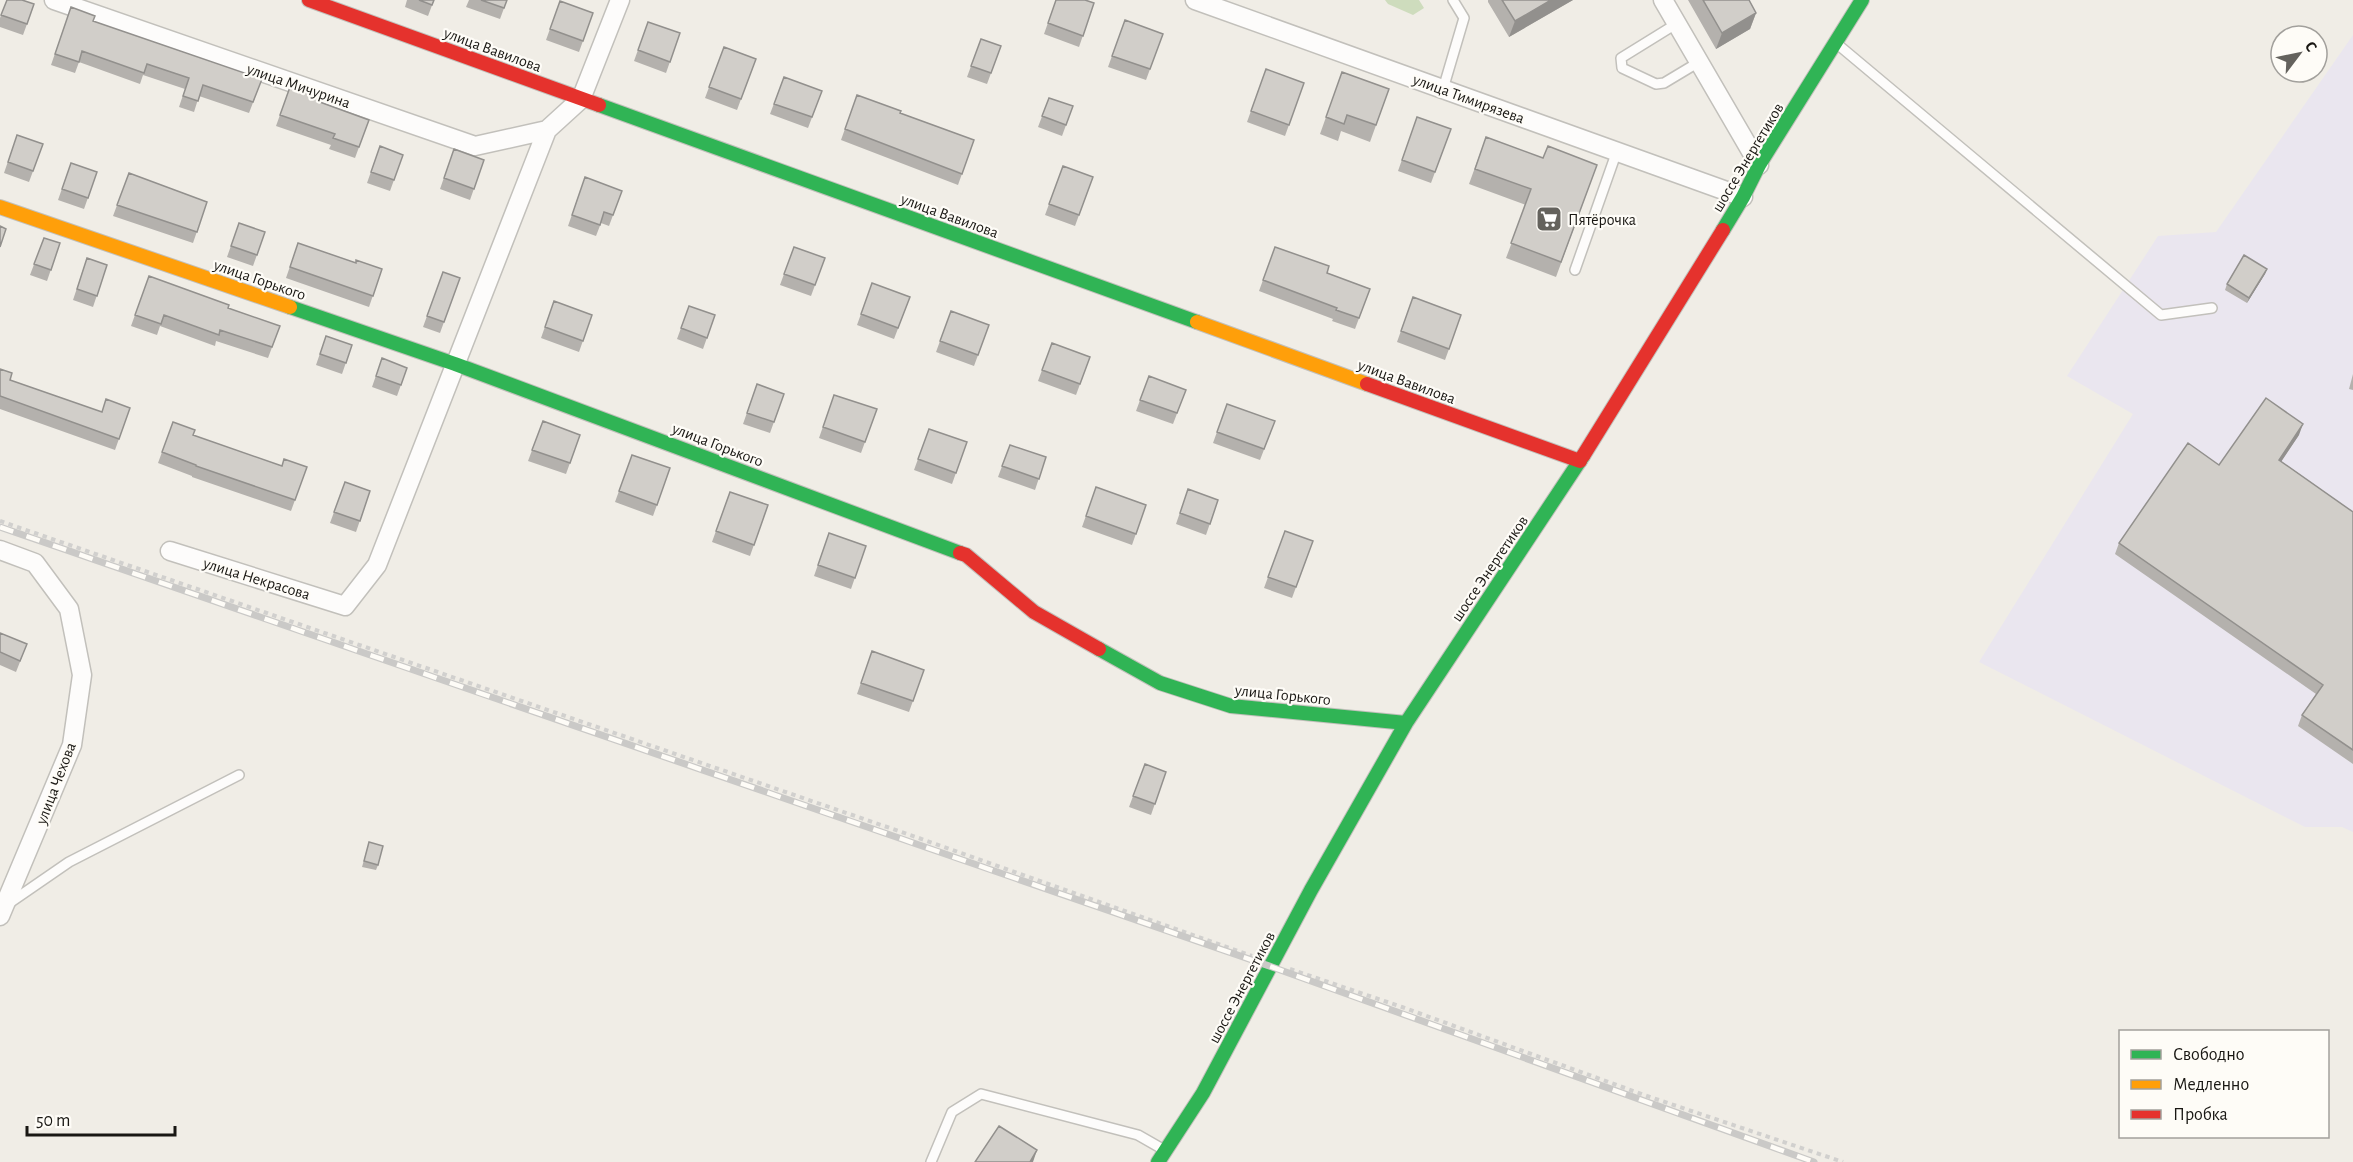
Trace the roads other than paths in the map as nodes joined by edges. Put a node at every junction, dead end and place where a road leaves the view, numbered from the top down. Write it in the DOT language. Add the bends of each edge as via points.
graph roads {
  1 [pos="54,0"];
  2 [pos="309,0"];
  3 [pos="620,0"];
  4 [pos="1195,0"];
  5 [pos="1663,0"];
  6 [pos="1863,0"];
  7 [pos="1455,1"];
  8 [pos="1676,24"];
  9 [pos="1836,43"];
  10 [pos="1699,62"];
  11 [pos="1443,89"];
  12 [pos="581,99"];
  13 [pos="547,130"];
  14 [pos="1617,151"];
  15 [pos="1759,165"];
  16 [pos="1743,197"];
  17 [pos="0,207"];
  18 [pos="1575,270"];
  19 [pos="2212,308"];
  20 [pos="455,364"];
  21 [pos="1580,461"];
  22 [pos="0,550"];
  23 [pos="170,552"];
  24 [pos="1406,723"];
  25 [pos="239,775"];
  26 [pos="2,912"];
  27 [pos="1162,1156"];
  28 [pos="931,1162"];
  1 -- 13 [label="street, улица Мичурина" via="475,147"];
  2 -- 12 [label="street, улица Вавилова"];
  3 -- 12 [label="street"];
  4 -- 11 [label="street, улица Тимирязева"];
  5 -- 8 [label="street"];
  6 -- 9 [label="street, шоссе Энергетиков"];
  7 -- 11 [label="lane" via="1464,18"];
  8 -- 10 [label="street"];
  8 -- 10 [label="lane" via="1621,58 1622,68 1656,84"];
  9 -- 15 [label="street, шоссе Энергетиков"];
  9 -- 19 [label="lane" via="2161,315"];
  10 -- 15 [label="street"];
  11 -- 14 [label="street, улица Тимирязева"];
  12 -- 13 [label="street"];
  12 -- 21 [label="street, улица Вавилова"];
  13 -- 20 [label="street"];
  14 -- 16 [label="street, улица Тимирязева"];
  14 -- 18 [label="lane"];
  15 -- 16 [label="street, шоссе Энергетиков"];
  16 -- 21 [label="street, шоссе Энергетиков"];
  17 -- 20 [label="street, улица Горького"];
  20 -- 23 [label="street, улица Некрасова" via="376,565 345,606"];
  20 -- 24 [label="street, улица Горького" via="966,555 1034,612 1160,684 1231,706"];
  21 -- 24 [label="street, шоссе Энергетиков"];
  22 -- 26 [label="street, улица Чехова" via="35,563 69,609 82,675 72,745"];
  24 -- 27 [label="street, шоссе Энергетиков" via="1203,1093"];
  25 -- 26 [label="lane" via="69,862"];
  27 -- 28 [label="lane" via="1138,1135 981,1094 952,1112"];
}
